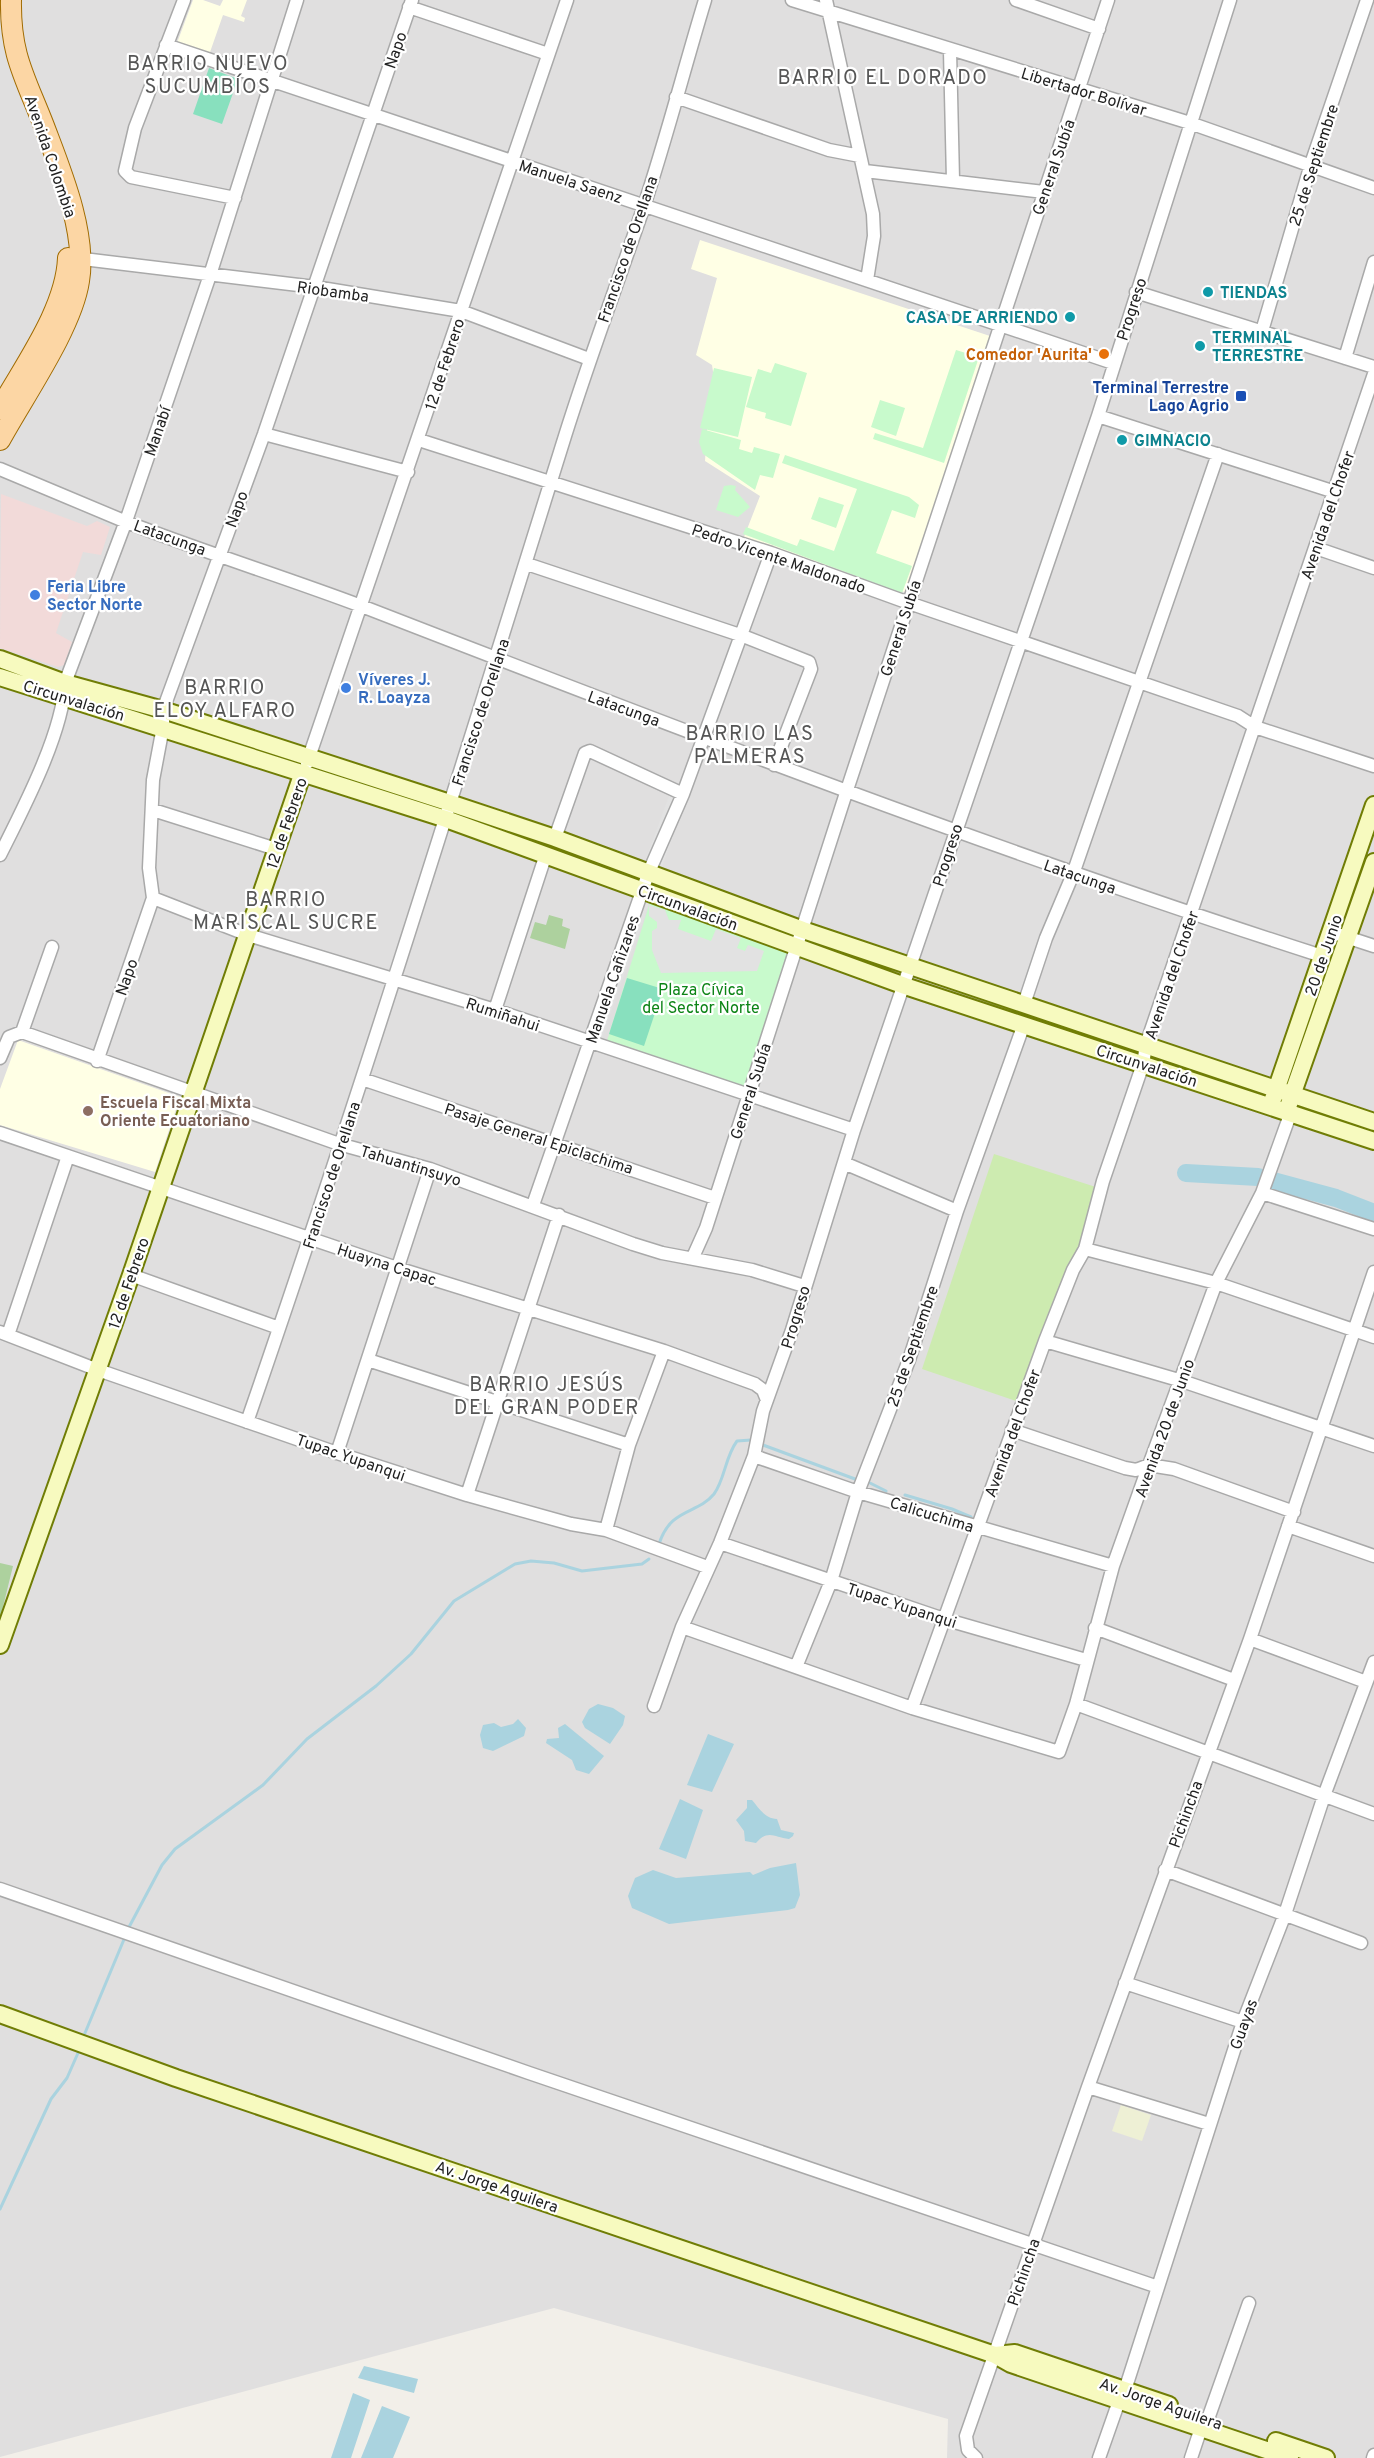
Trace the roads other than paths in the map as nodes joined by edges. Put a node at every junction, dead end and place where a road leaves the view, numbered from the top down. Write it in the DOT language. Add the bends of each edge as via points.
graph roads {
  1 [pos="10,0"];
  2 [pos="184,0"];
  3 [pos="297,0"];
  4 [pos="567,0"];
  5 [pos="705,0"];
  6 [pos="792,0"];
  7 [pos="1016,0"];
  8 [pos="1108,0"];
  9 [pos="1230,0"];
  10 [pos="1367,0"];
  11 [pos="411,4"];
  12 [pos="827,6"];
  13 [pos="1099,29"];
  14 [pos="0,35"];
  15 [pos="166,45"];
  16 [pos="950,51"];
  17 [pos="548,54"];
  18 [pos="269,81"];
  19 [pos="1079,89"];
  20 [pos="676,97"];
  21 [pos="373,114"];
  22 [pos="1190,123"];
  23 [pos="860,156"];
  24 [pos="512,162"];
  25 [pos="1311,164"];
  26 [pos="865,171"];
  27 [pos="953,180"];
  28 [pos="1374,188"];
  29 [pos="1044,192"];
  30 [pos="235,198"];
  31 [pos="644,205"];
  32 [pos="74,257"];
  33 [pos="1374,262"];
  34 [pos="210,275"];
  35 [pos="867,280"];
  36 [pos="315,287"];
  37 [pos="1136,292"];
  38 [pos="461,311"];
  39 [pos="1000,324"];
  40 [pos="1262,331"];
  41 [pos="1345,358"];
  42 [pos="589,359"];
  43 [pos="1113,363"];
  44 [pos="1374,367"];
  45 [pos="1374,374"];
  46 [pos="0,409"];
  47 [pos="1098,416"];
  48 [pos="264,434"];
  49 [pos="0,440"];
  50 [pos="418,440"];
  51 [pos="1218,454"];
  52 [pos="0,469"];
  53 [pos="408,472"];
  54 [pos="550,483"];
  55 [pos="1335,492"];
  56 [pos="126,521"];
  57 [pos="1316,548"];
  58 [pos="771,554"];
  59 [pos="220,555"];
  60 [pos="527,564"];
  61 [pos="1374,568"];
  62 [pos="909,603"];
  63 [pos="361,606"];
  64 [pos="743,636"];
  65 [pos="1019,642"];
  66 [pos="0,659"];
  67 [pos="497,660"];
  68 [pos="0,677"];
  69 [pos="1138,681"];
  70 [pos="65,690"];
  71 [pos="163,710"];
  72 [pos="163,727"];
  73 [pos="1255,727"];
  74 [pos="704,738"];
  75 [pos="309,756"];
  76 [pos="774,765"];
  77 [pos="1374,766"];
  78 [pos="303,772"];
  79 [pos="846,793"];
  80 [pos="683,795"];
  81 [pos="1374,805"];
  82 [pos="153,810"];
  83 [pos="448,811"];
  84 [pos="956,830"];
  85 [pos="555,838"];
  86 [pos="276,849"];
  87 [pos="546,854"];
  88 [pos="0,855"];
  89 [pos="1374,862"];
  90 [pos="648,874"];
  91 [pos="1074,874"];
  92 [pos="643,891"];
  93 [pos="153,898"];
  94 [pos="1192,914"];
  95 [pos="803,930"];
  96 [pos="1331,932"];
  97 [pos="249,935"];
  98 [pos="1348,938"];
  99 [pos="1374,946"];
  100 [pos="52,947"];
  101 [pos="798,948"];
  102 [pos="1322,956"];
  103 [pos="912,966"];
  104 [pos="395,980"];
  105 [pos="905,986"];
  106 [pos="1024,1004"];
  107 [pos="495,1010"];
  108 [pos="1024,1024"];
  109 [pos="22,1032"];
  110 [pos="591,1042"];
  111 [pos="1146,1045"];
  112 [pos="0,1058"];
  113 [pos="97,1061"];
  114 [pos="1143,1064"];
  115 [pos="362,1079"];
  116 [pos="193,1094"];
  117 [pos="748,1095"];
  118 [pos="1283,1103"];
  119 [pos="1374,1122"];
  120 [pos="854,1130"];
  121 [pos="0,1133"];
  122 [pos="1374,1141"];
  123 [pos="556,1142"];
  124 [pos="339,1144"];
  125 [pos="68,1156"];
  126 [pos="844,1163"];
  127 [pos="430,1169"];
  128 [pos="161,1187"];
  129 [pos="1262,1193"];
  130 [pos="715,1198"];
  131 [pos="533,1205"];
  132 [pos="957,1211"];
  133 [pos="559,1215"];
  134 [pos="1374,1229"];
  135 [pos="311,1239"];
  136 [pos="1085,1249"];
  137 [pos="693,1257"];
  138 [pos="397,1268"];
  139 [pos="1374,1272"];
  140 [pos="131,1275"];
  141 [pos="1216,1283"];
  142 [pos="804,1286"];
  143 [pos="527,1308"];
  144 [pos="279,1328"];
  145 [pos="1356,1330"];
  146 [pos="4,1333"];
  147 [pos="1374,1337"];
  148 [pos="1045,1341"];
  149 [pos="664,1352"];
  150 [pos="368,1360"];
  151 [pos="98,1370"];
  152 [pos="777,1372"];
  153 [pos="1182,1381"];
  154 [pos="755,1384"];
  155 [pos="767,1401"];
  156 [pos="497,1402"];
  157 [pos="247,1422"];
  158 [pos="1323,1428"];
  159 [pos="1012,1430"];
  160 [pos="629,1445"];
  161 [pos="1374,1446"];
  162 [pos="337,1454"];
  163 [pos="754,1456"];
  164 [pos="1149,1466"];
  165 [pos="858,1492"];
  166 [pos="467,1496"];
  167 [pos="1294,1512"];
  168 [pos="1288,1526"];
  169 [pos="978,1528"];
  170 [pos="606,1530"];
  171 [pos="720,1543"];
  172 [pos="1374,1556"];
  173 [pos="1113,1566"];
  174 [pos="707,1567"];
  175 [pos="831,1581"];
  176 [pos="944,1619"];
  177 [pos="682,1627"];
  178 [pos="1095,1628"];
  179 [pos="1250,1639"];
  180 [pos="0,1644"];
  181 [pos="1086,1659"];
  182 [pos="1374,1662"];
  183 [pos="796,1667"];
  184 [pos="1234,1680"];
  185 [pos="1366,1682"];
  186 [pos="1076,1704"];
  187 [pos="654,1706"];
  188 [pos="912,1708"];
  189 [pos="1207,1752"];
  190 [pos="1325,1794"];
  191 [pos="1374,1814"];
  192 [pos="1165,1870"];
  193 [pos="0,1889"];
  194 [pos="1285,1914"];
  195 [pos="1361,1943"];
  196 [pos="1125,1983"];
  197 [pos="0,2014"];
  198 [pos="1243,2022"];
  199 [pos="1088,2087"];
  200 [pos="1209,2124"];
  201 [pos="1033,2243"];
  202 [pos="1158,2287"];
  203 [pos="1249,2302"];
  204 [pos="994,2355"];
  205 [pos="1122,2396"];
  206 [pos="1204,2423"];
  207 [pos="976,2458"];
  208 [pos="1099,2458"];
  209 [pos="1191,2458"];
  210 [pos="1287,2458"];
  211 [pos="1326,2458"];
  1 -- 32 [label="main road, Avenida Colombia" via="10,32 17,64 71,203"];
  2 -- 15 [label="street"];
  3 -- 18 [label="street, Manabí"];
  4 -- 17 [label="street, 12 de Febrero"];
  5 -- 20 [label="street, Francisco de Orellana"];
  6 -- 12 [label="street, Libertador Bolívar"];
  7 -- 13 [label="street"];
  8 -- 13 [label="street, General Subía"];
  9 -- 22 [label="street, Progreso"];
  10 -- 25 [label="street, 25 de Septiembre"];
  11 -- 17 [label="street"];
  11 -- 21 [label="street, Napo"];
  12 -- 16 [label="street, Libertador Bolívar"];
  12 -- 23 [label="street"];
  13 -- 19 [label="street, General Subía"];
  14 -- 32 [label="main road, Avenida Colombia" via="60,205"];
  15 -- 18 [label="street, Manuela Saenz"];
  15 -- 30 [label="street" via="135,128 125,171 131,177"];
  16 -- 19 [label="street, Libertador Bolívar"];
  16 -- 27 [label="street"];
  17 -- 24 [label="street, 12 de Febrero"];
  18 -- 21 [label="street, Manuela Saenz"];
  18 -- 30 [label="street, Manabí"];
  19 -- 22 [label="street, Libertador Bolívar"];
  19 -- 29 [label="street, General Subía"];
  20 -- 23 [label="street" via="829,150"];
  20 -- 31 [label="street, Francisco de Orellana"];
  21 -- 24 [label="street, Manuela Saenz"];
  21 -- 36 [label="street, Napo"];
  22 -- 25 [label="street, Libertador Bolívar"];
  22 -- 37 [label="street, Progreso"];
  23 -- 26 [label="street"];
  24 -- 31 [label="street, Manuela Saenz"];
  24 -- 38 [label="street, 12 de Febrero"];
  25 -- 28 [label="street, Libertador Bolívar"];
  25 -- 40 [label="street, 25 de Septiembre"];
  26 -- 27 [label="street"];
  26 -- 35 [label="street" via="874,236"];
  27 -- 29 [label="street"];
  29 -- 39 [label="street, General Subía"];
  30 -- 34 [label="street, Manabí"];
  31 -- 35 [label="street, Manuela Saenz"];
  31 -- 42 [label="street, Francisco de Orellana"];
  32 -- 34 [label="street, Riobamba"];
  32 -- 46 [label="main road, Avenida Colombia" via="56,308"];
  32 -- 49 [label="main road, Avenida Colombia" via="80,279 74,304"];
  33 -- 41 [label="street"];
  34 -- 36 [label="street, Riobamba"];
  34 -- 56 [label="street, Manabí"];
  35 -- 39 [label="street, Manuela Saenz"];
  36 -- 38 [label="street, Riobamba"];
  36 -- 48 [label="street, Napo"];
  37 -- 40 [label="street"];
  37 -- 43 [label="street, Progreso"];
  38 -- 42 [label="street, Riobamba"];
  38 -- 50 [label="street, 12 de Febrero"];
  39 -- 43 [label="street, Manuela Saenz"];
  39 -- 62 [label="street, General Subía"];
  40 -- 41 [label="street"];
  41 -- 44 [label="street"];
  42 -- 54 [label="street, Francisco de Orellana"];
  43 -- 47 [label="street, Progreso"];
  45 -- 55 [label="street, Avenida del Chofer"];
  47 -- 51 [label="street"];
  47 -- 65 [label="street, Progreso"];
  48 -- 53 [label="street"];
  48 -- 59 [label="street, Napo"];
  50 -- 53 [label="street, 12 de Febrero"];
  50 -- 54 [label="street, Pedro Vicente Maldonado"];
  51 -- 55 [label="street"];
  51 -- 69 [label="street"];
  52 -- 56 [label="street, Latacunga"];
  53 -- 63 [label="street, 12 de Febrero"];
  54 -- 58 [label="street, Pedro Vicente Maldonado"];
  54 -- 60 [label="street, Francisco de Orellana"];
  55 -- 57 [label="street, Avenida del Chofer"];
  56 -- 59 [label="street, Latacunga"];
  56 -- 70 [label="street, Manabí"];
  57 -- 61 [label="street"];
  57 -- 73 [label="street, Avenida del Chofer"];
  58 -- 62 [label="street, Pedro Vicente Maldonado"];
  58 -- 64 [label="street, Manuela Cañizares"];
  59 -- 63 [label="street, Latacunga"];
  59 -- 71 [label="street, Napo"];
  60 -- 64 [label="street"];
  60 -- 67 [label="street, Francisco de Orellana"];
  62 -- 65 [label="street, Pedro Vicente Maldonado"];
  62 -- 79 [label="street, General Subía"];
  63 -- 67 [label="street, Latacunga"];
  63 -- 75 [label="street, 12 de Febrero"];
  64 -- 74 [label="street, Manuela Cañizares"];
  64 -- 76 [label="street" via="809,662 811,669"];
  65 -- 69 [label="street, Pedro Vicente Maldonado"];
  65 -- 84 [label="street, Progreso"];
  66 -- 70 [label="street, Circunvalación"];
  67 -- 74 [label="street, Latacunga"];
  67 -- 83 [label="street, Francisco de Orellana"];
  68 -- 70 [label="street, Circunvalación"];
  69 -- 73 [label="street, Pedro Vicente Maldonado" via="1238,716"];
  69 -- 91 [label="street"];
  70 -- 71 [label="street, Circunvalación"];
  70 -- 72 [label="street, Circunvalación"];
  70 -- 88 [label="street, Manabí" via="49,746"];
  71 -- 72 [label="street, Napo"];
  71 -- 75 [label="street, Circunvalación"];
  72 -- 78 [label="street, Circunvalación"];
  72 -- 82 [label="street, Napo" via="153,780"];
  73 -- 77 [label="street, Pedro Vicente Maldonado"];
  73 -- 94 [label="street, Avenida del Chofer"];
  74 -- 76 [label="street, Latacunga"];
  74 -- 80 [label="street, Manuela Cañizares"];
  75 -- 78 [label="street, 12 de Febrero"];
  75 -- 83 [label="street, Circunvalación"];
  76 -- 79 [label="street, Latacunga"];
  78 -- 83 [label="street, Circunvalación"];
  78 -- 86 [label="street, 12 de Febrero"];
  79 -- 84 [label="street, Latacunga"];
  79 -- 95 [label="street, General Subía"];
  80 -- 85 [label="street" via="590,751 585,753"];
  80 -- 90 [label="street, Manuela Cañizares"];
  81 -- 96 [label="street, 20 de Junio"];
  82 -- 86 [label="street"];
  82 -- 93 [label="street, Napo" via="149,868"];
  83 -- 85 [label="street, Circunvalación"];
  83 -- 87 [label="street, Circunvalación"];
  83 -- 104 [label="street, Francisco de Orellana"];
  84 -- 91 [label="street, Latacunga"];
  84 -- 103 [label="street, Progreso"];
  85 -- 90 [label="street, Circunvalación"];
  86 -- 97 [label="street, 12 de Febrero"];
  87 -- 92 [label="street, Circunvalación"];
  87 -- 107 [label="street"];
  89 -- 98 [label="street, 20 de Junio"];
  90 -- 92 [label="street, Manuela Cañizares"];
  90 -- 95 [label="street, Circunvalación"];
  91 -- 94 [label="street, Latacunga"];
  91 -- 106 [label="street"];
  92 -- 101 [label="street, Circunvalación"];
  92 -- 110 [label="street, Manuela Cañizares"];
  93 -- 97 [label="street, Rumiñahui"];
  93 -- 113 [label="street, Napo"];
  94 -- 102 [label="street, Latacunga"];
  94 -- 111 [label="street, Avenida del Chofer"];
  95 -- 101 [label="street, General Subía"];
  95 -- 103 [label="street, Circunvalación"];
  96 -- 98 [label="street"];
  96 -- 102 [label="street, 20 de Junio"];
  97 -- 104 [label="street, Rumiñahui"];
  97 -- 116 [label="street, 12 de Febrero"];
  98 -- 99 [label="street"];
  98 -- 118 [label="street, 20 de Junio"];
  100 -- 109 [label="street"];
  101 -- 105 [label="street, Circunvalación"];
  101 -- 117 [label="street, General Subía"];
  102 -- 118 [label="street, 20 de Junio"];
  103 -- 105 [label="street, Progreso"];
  103 -- 106 [label="street, Circunvalación"];
  104 -- 107 [label="street, Rumiñahui"];
  104 -- 115 [label="street, Francisco de Orellana"];
  105 -- 108 [label="street, Circunvalación"];
  105 -- 120 [label="street, Progreso"];
  106 -- 111 [label="street, Circunvalación"];
  107 -- 110 [label="street, Rumiñahui"];
  108 -- 114 [label="street, Circunvalación"];
  108 -- 132 [label="street, 25 de Septiembre"];
  109 -- 112 [label="street" via="9,1037"];
  109 -- 113 [label="street, Tahuantinsuyo"];
  110 -- 117 [label="street, Rumiñahui"];
  110 -- 123 [label="street, Manuela Cañizares"];
  111 -- 114 [label="street, Avenida del Chofer"];
  111 -- 118 [label="street, Circunvalación"];
  113 -- 116 [label="street, Tahuantinsuyo"];
  114 -- 118 [label="street, Circunvalación"];
  114 -- 136 [label="street, Avenida del Chofer" via="1103,1181"];
  115 -- 123 [label="street, Pasaje General Epiclachima"];
  115 -- 124 [label="street, Francisco de Orellana"];
  116 -- 124 [label="street, Tahuantinsuyo"];
  116 -- 128 [label="street, 12 de Febrero"];
  117 -- 120 [label="street, Rumiñahui"];
  117 -- 130 [label="street, General Subía"];
  118 -- 119 [label="street, Circunvalación"];
  118 -- 122 [label="street, Circunvalación"];
  118 -- 129 [label="street, Avenida 20 de Junio"];
  120 -- 126 [label="street, Progreso"];
  121 -- 125 [label="street, Huayna Capac"];
  123 -- 130 [label="street, Pasaje General Epiclachima"];
  123 -- 131 [label="street, Manuela Cañizares"];
  124 -- 127 [label="street, Tahuantinsuyo"];
  124 -- 135 [label="street, Francisco de Orellana"];
  125 -- 128 [label="street, Huayna Capac"];
  125 -- 146 [label="street"];
  126 -- 132 [label="street"];
  126 -- 142 [label="street, Progreso"];
  127 -- 131 [label="street, Tahuantinsuyo"];
  127 -- 138 [label="street"];
  128 -- 135 [label="street, Huayna Capac"];
  128 -- 140 [label="street, 12 de Febrero"];
  129 -- 134 [label="street"];
  129 -- 141 [label="street, Avenida 20 de Junio"];
  130 -- 137 [label="street, General Subía"];
  131 -- 133 [label="street, Tahuantinsuyo"];
  132 -- 165 [label="street, 25 de Septiembre" via="909,1360"];
  133 -- 137 [label="street, Tahuantinsuyo" via="662,1253"];
  133 -- 143 [label="street"];
  135 -- 138 [label="street, Huayna Capac"];
  135 -- 144 [label="street, Francisco de Orellana"];
  136 -- 141 [label="street"];
  136 -- 148 [label="street, Avenida del Chofer"];
  137 -- 142 [label="street, Tahuantinsuyo"];
  138 -- 143 [label="street, Huayna Capac"];
  138 -- 150 [label="street"];
  139 -- 145 [label="street, Pichincha"];
  140 -- 144 [label="street"];
  140 -- 151 [label="street, 12 de Febrero"];
  141 -- 145 [label="street"];
  141 -- 153 [label="street, Avenida 20 de Junio"];
  142 -- 152 [label="street, Progreso"];
  143 -- 149 [label="street, Huayna Capac"];
  143 -- 156 [label="street"];
  144 -- 157 [label="street, Francisco de Orellana"];
  145 -- 147 [label="street"];
  145 -- 158 [label="street, Pichincha"];
  146 -- 151 [label="street, Tupac Yupanqui"];
  148 -- 153 [label="street"];
  148 -- 159 [label="street, Avenida del Chofer"];
  149 -- 154 [label="street, Huayna Capac"];
  149 -- 160 [label="street"];
  150 -- 156 [label="street"];
  150 -- 162 [label="street"];
  151 -- 157 [label="street, Tupac Yupanqui"];
  151 -- 180 [label="street, 12 de Febrero"];
  152 -- 154 [label="street"];
  152 -- 155 [label="street, Progreso"];
  153 -- 158 [label="street"];
  153 -- 164 [label="street, Avenida 20 de Junio"];
  154 -- 155 [label="street" via="763,1390"];
  155 -- 163 [label="street, Progreso"];
  156 -- 160 [label="street"];
  156 -- 166 [label="street"];
  157 -- 162 [label="street, Tupac Yupanqui"];
  158 -- 161 [label="street"];
  158 -- 167 [label="street, Pichincha"];
  159 -- 164 [label="street" via="1125,1468"];
  159 -- 169 [label="street, Avenida del Chofer"];
  160 -- 170 [label="street"];
  162 -- 166 [label="street, Tupac Yupanqui"];
  163 -- 165 [label="street, Calicuchima"];
  163 -- 171 [label="street, Progreso"];
  164 -- 167 [label="street" via="1174,1469"];
  164 -- 173 [label="street, Avenida 20 de Junio"];
  165 -- 169 [label="street, Calicuchima"];
  165 -- 175 [label="street, 25 de Septiembre"];
  166 -- 170 [label="street, Tupac Yupanqui"];
  167 -- 168 [label="street, Pichincha"];
  168 -- 172 [label="street"];
  168 -- 179 [label="street, Pichincha"];
  169 -- 173 [label="street, Calicuchima"];
  169 -- 176 [label="street, Avenida del Chofer"];
  170 -- 174 [label="street, Tupac Yupanqui"];
  171 -- 174 [label="street, Progreso"];
  171 -- 175 [label="street, Tupac Yupanqui"];
  173 -- 178 [label="street, Avenida 20 de Junio"];
  174 -- 177 [label="street, Progreso"];
  175 -- 176 [label="street, Tupac Yupanqui"];
  175 -- 183 [label="street, 25 de Septiembre"];
  176 -- 181 [label="street, Tupac Yupanqui"];
  176 -- 188 [label="street, Avenida del Chofer"];
  177 -- 183 [label="street"];
  177 -- 187 [label="street, Progreso"];
  178 -- 181 [label="street, Avenida 20 de Junio"];
  178 -- 184 [label="street"];
  179 -- 184 [label="street, Pichincha"];
  179 -- 185 [label="street"];
  181 -- 186 [label="street, Avenida 20 de Junio"];
  182 -- 185 [label="street, Guayas"];
  183 -- 188 [label="street"];
  184 -- 189 [label="street, Pichincha"];
  185 -- 190 [label="street, Guayas"];
  186 -- 188 [label="street, Avenida 20 de Junio" via="1059,1752"];
  186 -- 189 [label="street"];
  189 -- 190 [label="street"];
  189 -- 192 [label="street, Pichincha"];
  190 -- 191 [label="street"];
  190 -- 194 [label="street, Guayas"];
  192 -- 194 [label="street"];
  192 -- 196 [label="street, Pichincha"];
  193 -- 201 [label="street"];
  194 -- 195 [label="street"];
  194 -- 198 [label="street, Guayas"];
  196 -- 198 [label="street"];
  196 -- 199 [label="street, Pichincha"];
  197 -- 204 [label="street, Av. Jorge Aguilera" via="176,2078"];
  198 -- 200 [label="street, Guayas"];
  199 -- 200 [label="street"];
  199 -- 201 [label="street, Pichincha"];
  200 -- 202 [label="street, Guayas"];
  201 -- 202 [label="street"];
  201 -- 204 [label="street, Pichincha"];
  202 -- 205 [label="street, Guayas"];
  203 -- 206 [label="street"];
  204 -- 205 [label="street, Av. Jorge Aguilera" via="1015,2353"];
  204 -- 207 [label="street, Pichincha" via="966,2436 968,2450"];
  205 -- 206 [label="street, Av. Jorge Aguilera"];
  205 -- 208 [label="street, Guayas"];
  206 -- 209 [label="street"];
  206 -- 210 [label="street, Av. Jorge Aguilera"];
  206 -- 211 [label="street, Av. Jorge Aguilera"];
}
